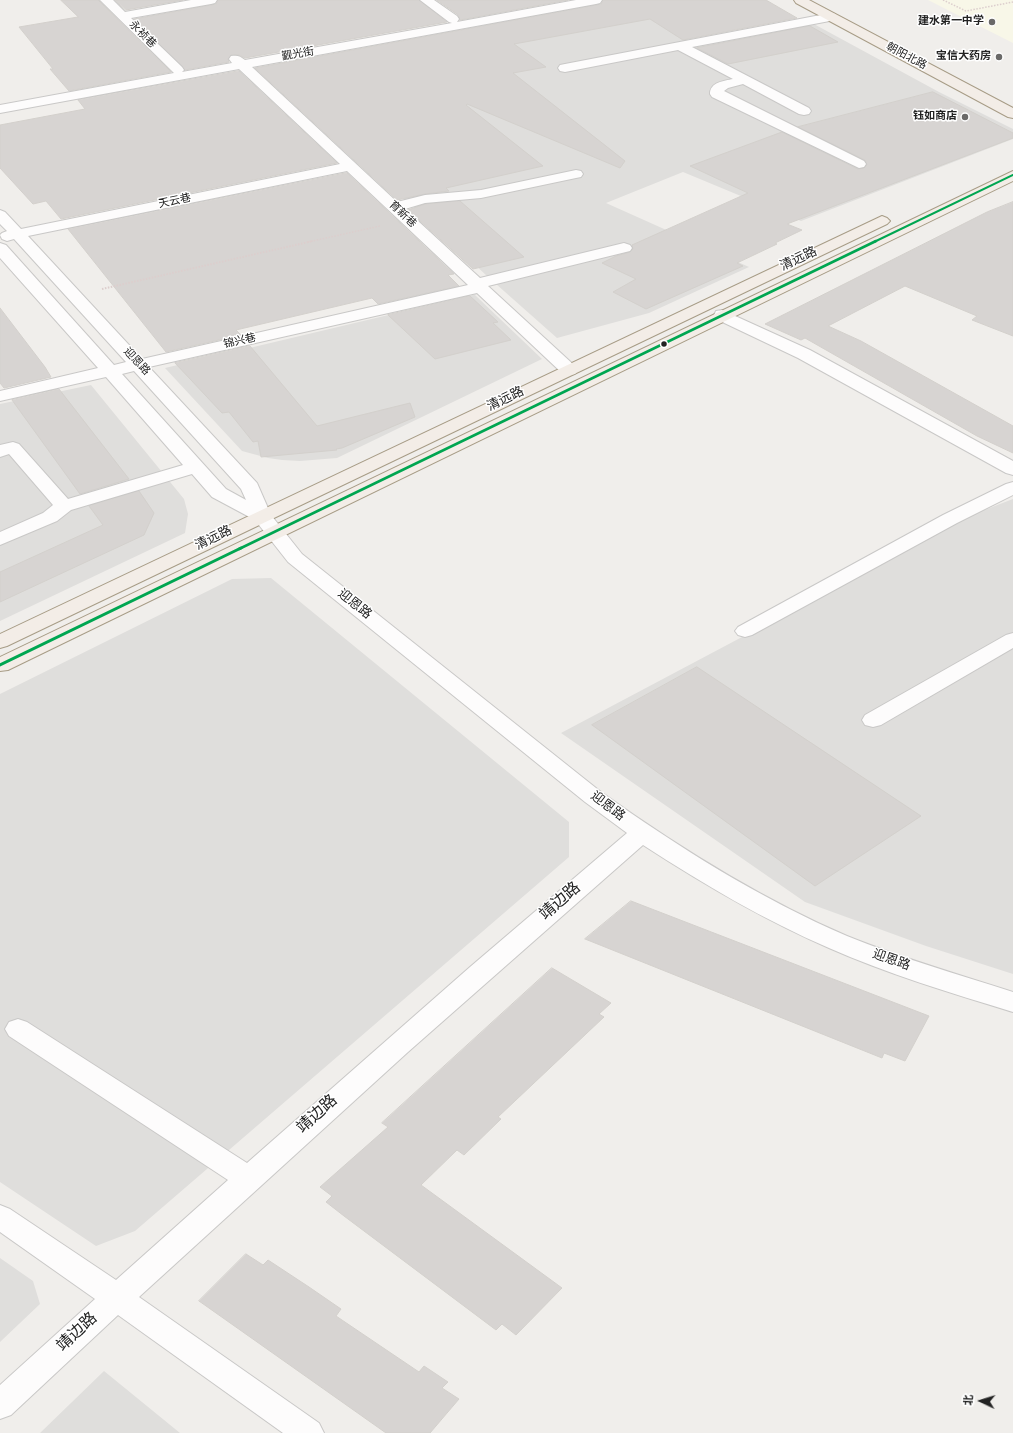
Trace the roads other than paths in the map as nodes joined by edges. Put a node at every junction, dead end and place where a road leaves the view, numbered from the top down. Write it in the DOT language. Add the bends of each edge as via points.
graph roads {
  1 [pos="106,0"];
  2 [pos="211,0"];
  3 [pos="426,0"];
  4 [pos="560,0"];
  5 [pos="596,0"];
  6 [pos="800,0"];
  7 [pos="825,0"];
  8 [pos="122,16"];
  9 [pos="831,17"];
  10 [pos="453,19"];
  11 [pos="680,46"];
  12 [pos="239,62"];
  13 [pos="565,68"];
  14 [pos="177,70"];
  15 [pos="975,79"];
  16 [pos="745,80"];
  17 [pos="0,102"];
  18 [pos="0,109"];
  19 [pos="1013,114"];
  20 [pos="773,122"];
  21 [pos="1013,159"];
  22 [pos="858,164"];
  23 [pos="350,166"];
  24 [pos="576,174"];
  25 [pos="1013,175"];
  26 [pos="394,207"];
  27 [pos="0,214"];
  28 [pos="18,234"];
  29 [pos="0,238"];
  30 [pos="0,248"];
  31 [pos="624,248"];
  32 [pos="478,286"];
  33 [pos="722,315"];
  34 [pos="138,365"];
  35 [pos="569,370"];
  36 [pos="110,371"];
  37 [pos="0,396"];
  38 [pos="0,452"];
  39 [pos="195,467"];
  40 [pos="1013,469"];
  41 [pos="1013,488"];
  42 [pos="64,506"];
  43 [pos="268,524"];
  44 [pos="0,539"];
  45 [pos="745,631"];
  46 [pos="1013,639"];
  47 [pos="0,642"];
  48 [pos="0,665"];
  49 [pos="873,720"];
  50 [pos="642,833"];
  51 [pos="1013,1002"];
  52 [pos="18,1029"];
  53 [pos="247,1178"];
  54 [pos="0,1217"];
  55 [pos="117,1298"];
  56 [pos="0,1405"];
  57 [pos="308,1433"];
  1 -- 8 [label="street, 永祯巷"];
  2 -- 8 [label="street"];
  3 -- 10 [label="street"];
  4 -- 10 [label="street, 觐光街"];
  5 -- 12 [label="street, 觐光街"];
  6 -- 9 [label="main road, 朝阳北路"];
  7 -- 15 [label="main road, 朝阳北路"];
  8 -- 14 [label="street, 永祯巷"];
  9 -- 11 [label="street"];
  9 -- 19 [label="main road, 朝阳北路"];
  10 -- 12 [label="street, 觐光街"];
  11 -- 13 [label="street"];
  11 -- 16 [label="street"];
  12 -- 14 [label="street, 觐光街"];
  12 -- 18 [label="street, 觐光街"];
  12 -- 23 [label="street, 育新巷"];
  14 -- 17 [label="street, 觐光街"];
  16 -- 20 [label="street" via="723,85 717,90 717,94"];
  16 -- 20 [label="street" via="804,111"];
  20 -- 22 [label="street"];
  21 -- 35 [label="main road, 清远路"];
  23 -- 26 [label="street, 育新巷"];
  23 -- 28 [label="street, 天云巷"];
  24 -- 26 [label="street" via="481,194 424,199"];
  25 -- 33 [label="main road, 清远路"];
  26 -- 32 [label="street, 育新巷"];
  27 -- 28 [label="street, 迎恩路"];
  28 -- 29 [label="street, 天云巷"];
  28 -- 34 [label="street, 迎恩路"];
  30 -- 36 [label="street, 迎恩路"];
  31 -- 32 [label="street, 锦兴巷"];
  32 -- 34 [label="street, 锦兴巷"];
  32 -- 35 [label="street, 育新巷"];
  33 -- 40 [label="street" via="804,354"];
  33 -- 43 [label="main road, 清远路"];
  34 -- 36 [label="street, 锦兴巷"];
  34 -- 43 [label="street, 迎恩路" via="250,487"];
  35 -- 43 [label="main road, 清远路"];
  36 -- 37 [label="street, 锦兴巷"];
  36 -- 39 [label="street, 迎恩路"];
  38 -- 42 [label="street" via="13,448"];
  39 -- 42 [label="street"];
  39 -- 43 [label="street, 迎恩路" via="218,493"];
  41 -- 45 [label="street" via="950,519"];
  42 -- 44 [label="street" via="50,517"];
  43 -- 47 [label="main road, 清远路"];
  43 -- 48 [label="main road, 清远路"];
  43 -- 50 [label="street, 迎恩路" via="295,558 593,797"];
  46 -- 49 [label="street"];
  50 -- 51 [label="street, 迎恩路" via="681,859 809,929 881,958"];
  50 -- 53 [label="street, 靖边路" via="495,958"];
  52 -- 53 [label="street"];
  53 -- 55 [label="street, 靖边路"];
  54 -- 55 [label="street"];
  55 -- 56 [label="street, 靖边路"];
  55 -- 57 [label="street"];
}
